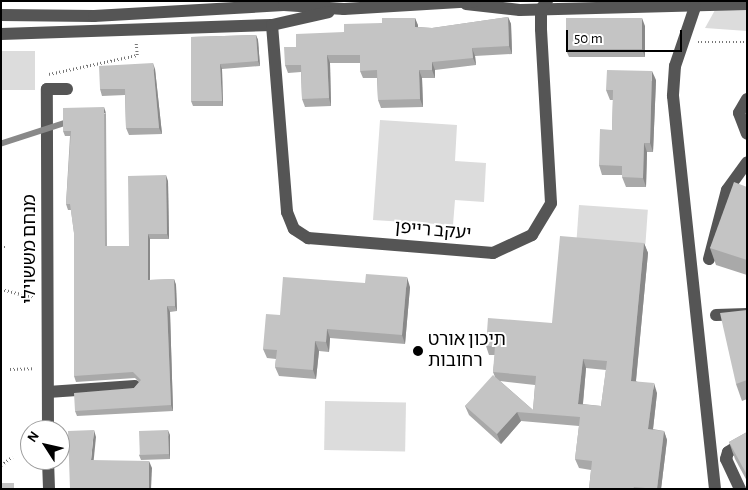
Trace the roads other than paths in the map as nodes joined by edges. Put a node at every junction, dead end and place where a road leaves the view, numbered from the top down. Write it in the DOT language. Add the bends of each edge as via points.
graph roads {
  1 [pos="471,2"];
  2 [pos="747,4"];
  3 [pos="544,5"];
  4 [pos="174,7"];
  5 [pos="695,7"];
  6 [pos="344,9"];
  7 [pos="1,15"];
  8 [pos="272,25"];
  9 [pos="1,34"];
  10 [pos="67,90"];
  11 [pos="747,99"];
  12 [pos="747,134"];
  13 [pos="747,162"];
  14 [pos="709,259"];
  15 [pos="747,314"];
  16 [pos="716,315"];
  17 [pos="135,386"];
  18 [pos="48,392"];
  19 [pos="48,420"];
  20 [pos="747,440"];
  21 [pos="48,470"];
  22 [pos="49,489"];
  23 [pos="715,489"];
  24 [pos="740,489"];
  1 -- 3 [label="street" via="496,9"];
  1 -- 6 [label="street"];
  2 -- 3 [label="street"];
  3 -- 8 [label="street, יעקב רייפן" via="551,203 532,235 493,253 308,238 294,229 287,212"];
  4 -- 6 [label="street" via="284,5"];
  4 -- 7 [label="street"];
  5 -- 23 [label="street" via="677,59 672,96"];
  6 -- 8 [label="street"];
  8 -- 9 [label="street"];
  10 -- 18 [label="street, מנחם מששוילי" via="47,89"];
  11 -- 12 [label="street" via="739,113"];
  13 -- 14 [label="street" via="727,190"];
  15 -- 16 [label="street"];
  17 -- 18 [label="street"];
  18 -- 19 [label="street, מנחם מששוילי"];
  20 -- 24 [label="street" via="728,452 726,459"];
  21 -- 22 [label="street"];
}
